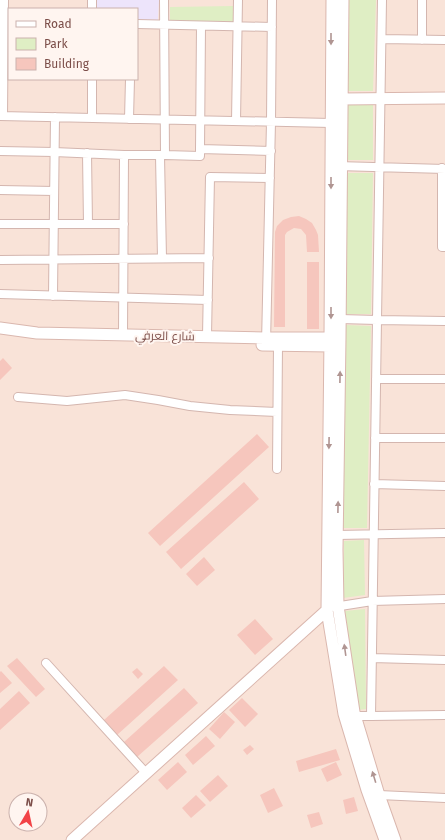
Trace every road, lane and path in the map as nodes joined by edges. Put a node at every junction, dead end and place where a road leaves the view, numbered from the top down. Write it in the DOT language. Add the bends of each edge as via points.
graph roads {
  1 [pos="4,0"];
  2 [pos="164,0"];
  3 [pos="238,0"];
  4 [pos="272,0"];
  5 [pos="332,0"];
  6 [pos="343,0"];
  7 [pos="382,0"];
  8 [pos="422,0"];
  9 [pos="6,24"];
  10 [pos="138,24"];
  11 [pos="164,25"];
  12 [pos="201,26"];
  13 [pos="238,26"];
  14 [pos="272,27"];
  15 [pos="382,39"];
  16 [pos="422,40"];
  17 [pos="445,40"];
  18 [pos="92,80"];
  19 [pos="130,80"];
  20 [pos="445,98"];
  21 [pos="342,99"];
  22 [pos="380,99"];
  23 [pos="2,116"];
  24 [pos="55,117"];
  25 [pos="92,118"];
  26 [pos="130,119"];
  27 [pos="164,119"];
  28 [pos="200,120"];
  29 [pos="236,121"];
  30 [pos="271,122"];
  31 [pos="331,123"];
  32 [pos="200,149"];
  33 [pos="0,151"];
  34 [pos="271,151"];
  35 [pos="54,152"];
  36 [pos="87,154"];
  37 [pos="124,155"];
  38 [pos="162,156"];
  39 [pos="336,166"];
  40 [pos="379,167"];
  41 [pos="444,168"];
  42 [pos="270,178"];
  43 [pos="0,190"];
  44 [pos="54,190"];
  45 [pos="0,224"];
  46 [pos="88,224"];
  47 [pos="124,224"];
  48 [pos="53,225"];
  49 [pos="445,246"];
  50 [pos="162,258"];
  51 [pos="209,258"];
  52 [pos="122,259"];
  53 [pos="0,260"];
  54 [pos="53,260"];
  55 [pos="0,294"];
  56 [pos="53,296"];
  57 [pos="122,298"];
  58 [pos="208,300"];
  59 [pos="340,319"];
  60 [pos="377,320"];
  61 [pos="445,321"];
  62 [pos="0,328"];
  63 [pos="123,335"];
  64 [pos="0,336"];
  65 [pos="207,336"];
  66 [pos="266,342"];
  67 [pos="330,342"];
  68 [pos="278,345"];
  69 [pos="376,379"];
  70 [pos="445,379"];
  71 [pos="18,397"];
  72 [pos="277,412"];
  73 [pos="375,438"];
  74 [pos="445,438"];
  75 [pos="277,469"];
  76 [pos="374,484"];
  77 [pos="445,486"];
  78 [pos="445,533"];
  79 [pos="373,534"];
  80 [pos="337,535"];
  81 [pos="445,599"];
  82 [pos="372,601"];
  83 [pos="338,606"];
  84 [pos="327,610"];
  85 [pos="372,658"];
  86 [pos="445,660"];
  87 [pos="46,663"];
  88 [pos="445,715"];
  89 [pos="355,716"];
  90 [pos="371,716"];
  91 [pos="146,773"];
  92 [pos="379,795"];
  93 [pos="445,798"];
  94 [pos="72,840"];
  95 [pos="385,840"];
  96 [pos="395,840"];
  1 -- 9 [label="street"];
  2 -- 11 [label="street"];
  3 -- 13 [label="street"];
  4 -- 14 [label="street"];
  5 -- 31 [label="main road, one-way"];
  6 -- 21 [label="main road"];
  7 -- 15 [label="street"];
  8 -- 16 [label="street"];
  9 -- 23 [label="street"];
  10 -- 11 [label="street"];
  11 -- 12 [label="street"];
  11 -- 27 [label="street"];
  12 -- 13 [label="street"];
  12 -- 28 [label="street"];
  13 -- 14 [label="street"];
  13 -- 29 [label="street"];
  14 -- 30 [label="street"];
  15 -- 16 [label="street"];
  15 -- 22 [label="street"];
  16 -- 17 [label="street"];
  18 -- 25 [label="street"];
  19 -- 26 [label="street"];
  20 -- 22 [label="main road"];
  21 -- 22 [label="main road"];
  21 -- 39 [label="main road"];
  22 -- 40 [label="street"];
  23 -- 24 [label="street"];
  24 -- 25 [label="street"];
  24 -- 35 [label="street"];
  25 -- 26 [label="street"];
  26 -- 27 [label="street"];
  27 -- 28 [label="street"];
  27 -- 38 [label="street"];
  28 -- 29 [label="street"];
  28 -- 32 [label="street"];
  29 -- 30 [label="street"];
  30 -- 31 [label="street"];
  30 -- 34 [label="street"];
  31 -- 39 [label="main road"];
  32 -- 34 [label="street"];
  32 -- 38 [label="street" via="200,156"];
  33 -- 35 [label="street"];
  34 -- 42 [label="street"];
  35 -- 36 [label="street"];
  35 -- 44 [label="street"];
  36 -- 37 [label="street"];
  36 -- 46 [label="street"];
  37 -- 38 [label="street"];
  37 -- 47 [label="street"];
  38 -- 50 [label="street"];
  39 -- 40 [label="street"];
  39 -- 59 [label="main road"];
  39 -- 67 [label="main road, one-way"];
  40 -- 41 [label="street"];
  40 -- 60 [label="street"];
  41 -- 49 [label="street" via="442,246"];
  42 -- 51 [label="street" via="210,177"];
  42 -- 66 [label="street"];
  43 -- 44 [label="street"];
  44 -- 48 [label="street"];
  45 -- 48 [label="street"];
  46 -- 47 [label="street"];
  46 -- 48 [label="street"];
  47 -- 52 [label="street"];
  48 -- 54 [label="street"];
  50 -- 51 [label="street"];
  50 -- 52 [label="street"];
  51 -- 58 [label="street"];
  52 -- 54 [label="street"];
  52 -- 57 [label="street"];
  53 -- 54 [label="street"];
  54 -- 56 [label="street"];
  55 -- 56 [label="street"];
  56 -- 57 [label="street"];
  57 -- 58 [label="street"];
  57 -- 63 [label="street"];
  58 -- 65 [label="street"];
  59 -- 60 [label="street"];
  80 -- 59 [label="main road, one-way"];
  60 -- 61 [label="street"];
  60 -- 69 [label="street"];
  62 -- 63 [label="main road, شارع العرفي" via="37,333"];
  63 -- 65 [label="main road, شارع العرفي"];
  64 -- 66 [label="main road, شارع العرفي" via="36,340"];
  65 -- 66 [label="main road, شارع العرفي"];
  66 -- 67 [label="main road, شارع العرفي"];
  66 -- 68 [label="main road, شارع العرفي"];
  67 -- 68 [label="main road, شارع العرفي"];
  67 -- 84 [label="main road, one-way"];
  68 -- 72 [label="street"];
  69 -- 70 [label="street"];
  69 -- 73 [label="street"];
  71 -- 72 [label="street" via="67,401 126,395 190,406"];
  72 -- 75 [label="street"];
  73 -- 74 [label="street"];
  73 -- 76 [label="street"];
  76 -- 77 [label="street"];
  76 -- 79 [label="street"];
  78 -- 79 [label="street"];
  79 -- 80 [label="street"];
  79 -- 82 [label="street"];
  80 -- 83 [label="main road"];
  81 -- 82 [label="street"];
  82 -- 83 [label="street"];
  82 -- 85 [label="street"];
  83 -- 84 [label="street"];
  89 -- 83 [label="main road, one-way"];
  84 -- 91 [label="main road"];
  84 -- 95 [label="main road" via="344,714"];
  85 -- 86 [label="street"];
  85 -- 90 [label="street"];
  87 -- 91 [label="street"];
  88 -- 90 [label="street"];
  89 -- 90 [label="street"];
  92 -- 89 [label="main road, one-way"];
  91 -- 94 [label="main road"];
  92 -- 93 [label="street"];
  92 -- 96 [label="main road"];
}
